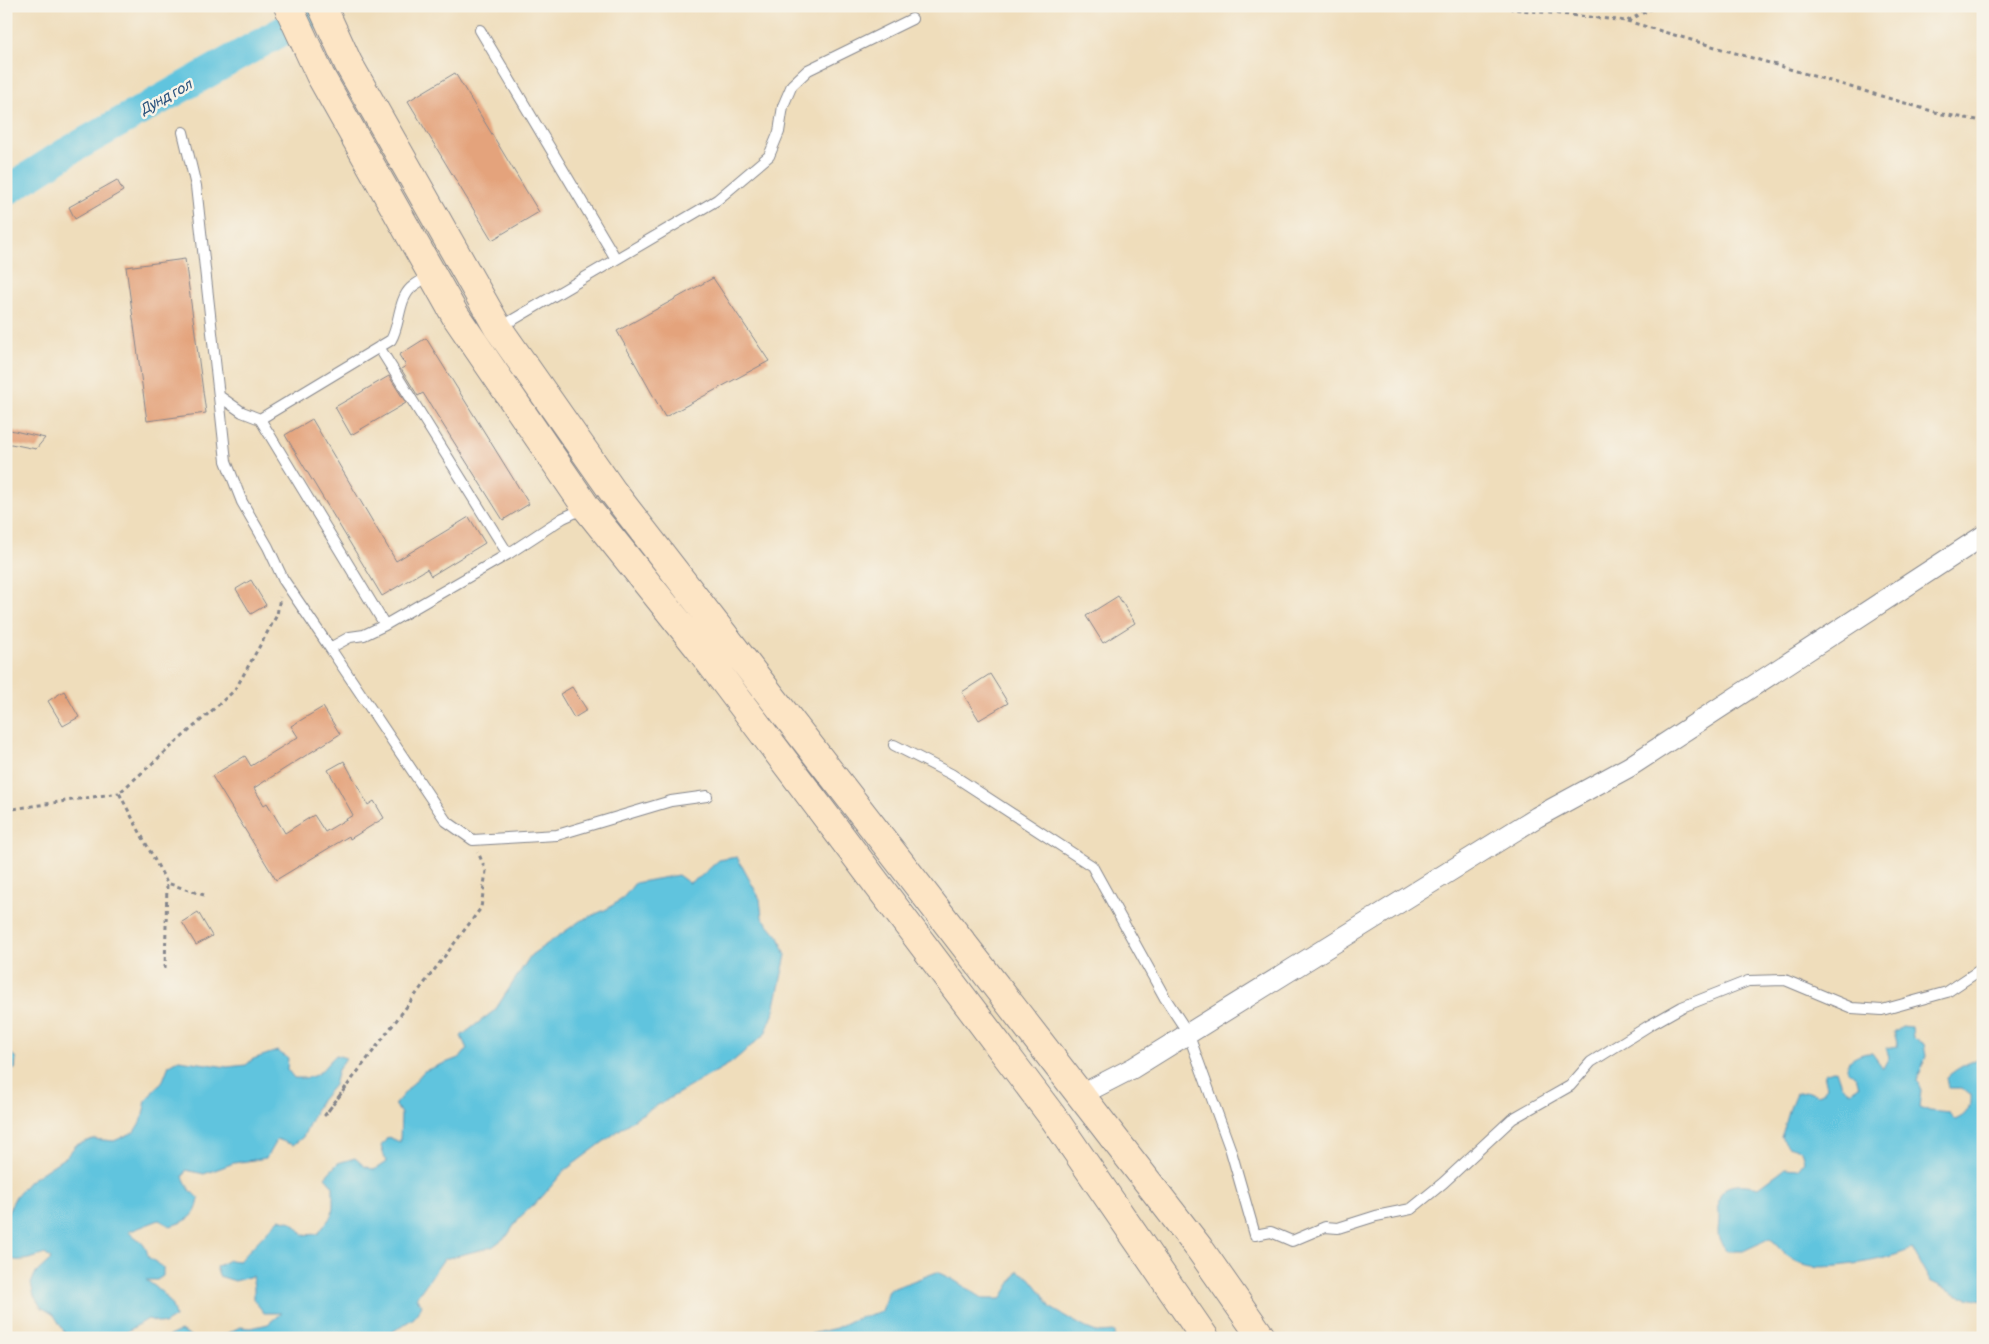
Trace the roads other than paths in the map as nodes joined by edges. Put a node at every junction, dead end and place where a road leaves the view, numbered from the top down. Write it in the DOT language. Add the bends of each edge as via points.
graph roads {
  1 [pos="288,6"];
  2 [pos="322,6"];
  3 [pos="912,19"];
  4 [pos="480,30"];
  5 [pos="182,132"];
  6 [pos="616,259"];
  7 [pos="432,274"];
  8 [pos="498,328"];
  9 [pos="379,347"];
  10 [pos="219,396"];
  11 [pos="260,418"];
  12 [pos="586,507"];
  13 [pos="1983,536"];
  14 [pos="508,554"];
  15 [pos="385,625"];
  16 [pos="330,648"];
  17 [pos="894,745"];
  18 [pos="707,796"];
  19 [pos="1983,968"];
  20 [pos="1188,1033"];
  21 [pos="1092,1089"];
  22 [pos="1205,1338"];
  23 [pos="1262,1338"];
  1 -- 7 [label="main road" via="320,75"];
  2 -- 8 [label="main road" via="348,63"];
  3 -- 6 [label="lane" via="808,70 792,85 770,156 717,200"];
  4 -- 6 [label="lane"];
  5 -- 10 [label="lane" via="196,186"];
  6 -- 8 [label="lane"];
  7 -- 9 [label="lane" via="411,288 396,332 391,340"];
  7 -- 12 [label="main road" via="455,315"];
  8 -- 23 [label="main road" via="613,492 1199,1248"];
  9 -- 11 [label="lane"];
  9 -- 14 [label="lane"];
  10 -- 11 [label="lane" via="242,412"];
  10 -- 16 [label="lane" via="226,461 242,502 283,579"];
  11 -- 15 [label="lane"];
  12 -- 14 [label="lane"];
  12 -- 22 [label="main road" via="699,648 1055,1120"];
  13 -- 20 [label="street" via="1628,767 1537,817"];
  14 -- 15 [label="lane"];
  15 -- 16 [label="lane"];
  16 -- 18 [label="lane" via="446,821 473,840 556,835 671,801"];
  17 -- 20 [label="lane" via="950,774 1092,866"];
  19 -- 20 [label="lane" via="1947,992 1882,1010 1852,1008 1785,980 1748,981 1682,1007 1591,1062 1570,1086 1512,1119 1444,1183 1411,1209 1338,1228 1325,1227 1292,1241 1272,1232 1255,1236 1232,1151"];
  20 -- 21 [label="street" via="1133,1068"];
}
